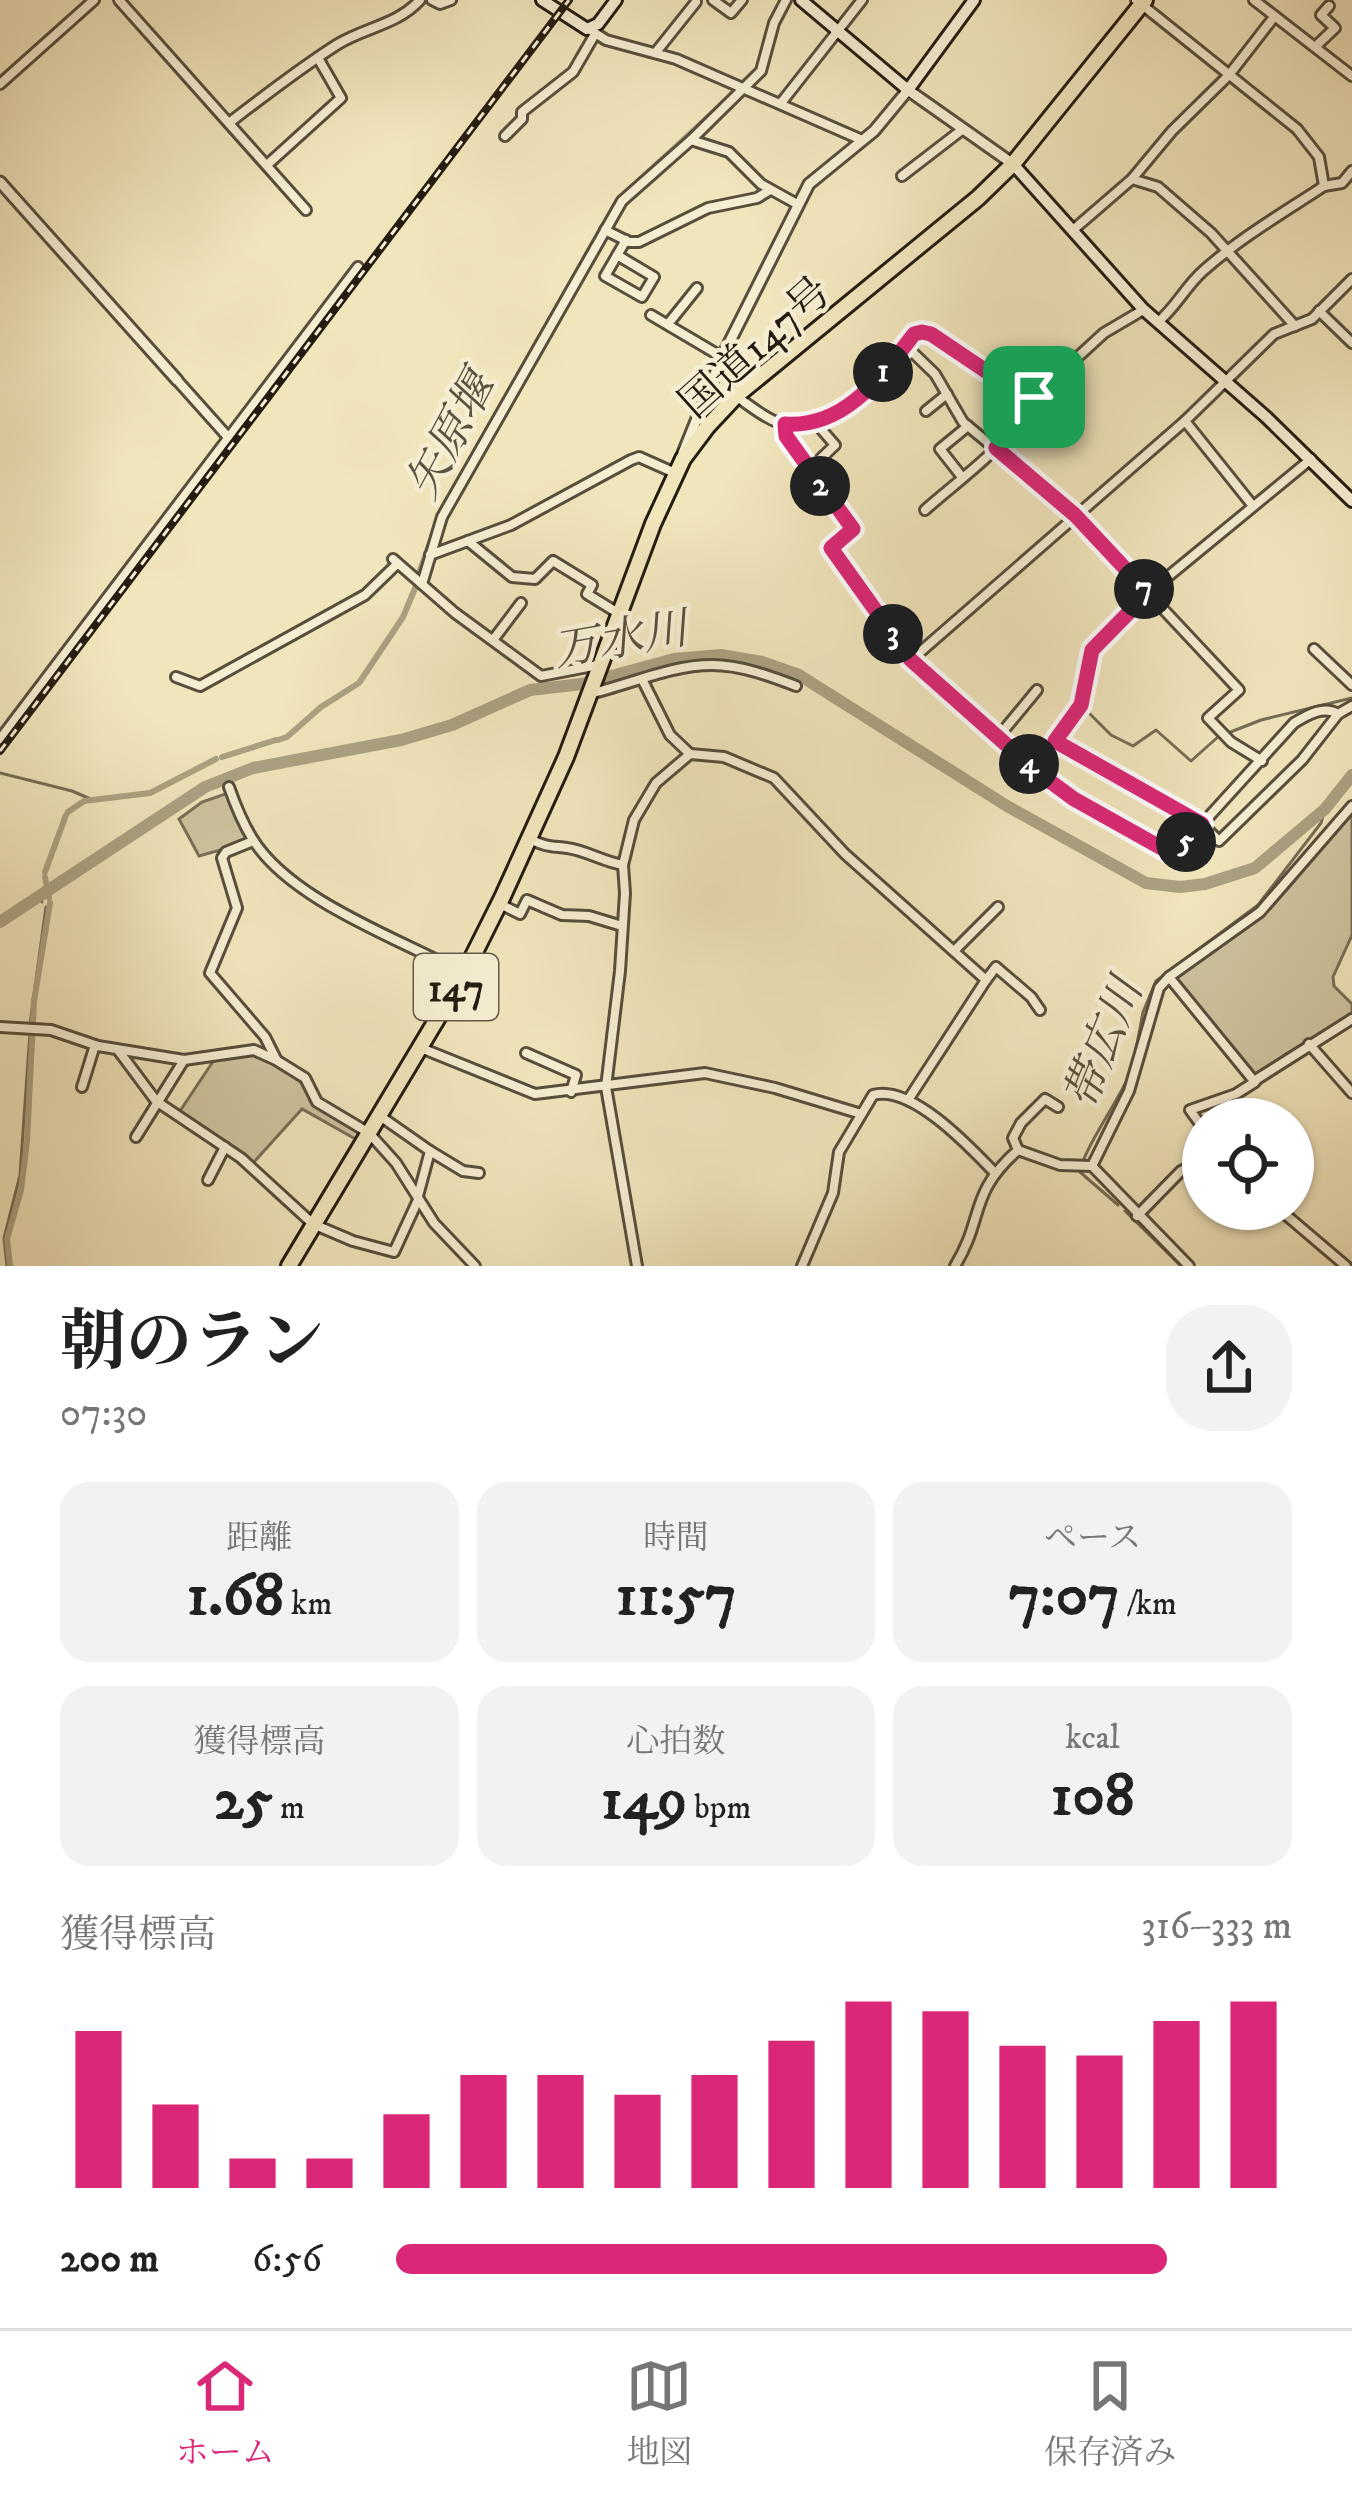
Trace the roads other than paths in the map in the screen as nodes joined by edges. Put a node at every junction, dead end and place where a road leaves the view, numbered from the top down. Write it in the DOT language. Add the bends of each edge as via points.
graph roads {
  1 [pos="94,0"];
  2 [pos="119,0"];
  3 [pos="420,0"];
  4 [pos="432,0"];
  5 [pos="451,0"];
  6 [pos="542,0"];
  7 [pos="616,0"];
  8 [pos="713,0"];
  9 [pos="742,0"];
  10 [pos="786,0"];
  11 [pos="801,0"];
  12 [pos="862,0"];
  13 [pos="956,0"];
  14 [pos="1254,0"];
  15 [pos="1141,1"];
  16 [pos="696,2"];
  17 [pos="971,4"];
  18 [pos="1329,6"];
  19 [pos="1274,17"];
  20 [pos="591,31"];
  21 [pos="838,31"];
  22 [pos="1316,46"];
  23 [pos="656,52"];
  24 [pos="318,58"];
  25 [pos="1229,76"];
  26 [pos="1352,76"];
  27 [pos="0,83"];
  28 [pos="744,89"];
  29 [pos="908,90"];
  30 [pos="781,103"];
  31 [pos="229,123"];
  32 [pos="963,128"];
  33 [pos="505,136"];
  34 [pos="691,140"];
  35 [pos="862,140"];
  36 [pos="1013,164"];
  37 [pos="267,165"];
  38 [pos="1352,171"];
  39 [pos="902,176"];
  40 [pos="1132,179"];
  41 [pos="0,182"];
  42 [pos="1324,186"];
  43 [pos="770,190"];
  44 [pos="797,204"];
  45 [pos="306,210"];
  46 [pos="604,230"];
  47 [pos="1073,230"];
  48 [pos="626,240"];
  49 [pos="1226,253"];
  50 [pos="617,255"];
  51 [pos="358,267"];
  52 [pos="1352,279"];
  53 [pos="697,288"];
  54 [pos="1144,310"];
  55 [pos="1319,311"];
  56 [pos="651,315"];
  57 [pos="1157,323"];
  58 [pos="668,325"];
  59 [pos="1296,327"];
  60 [pos="1352,343"];
  61 [pos="905,345"];
  62 [pos="722,357"];
  63 [pos="177,380"];
  64 [pos="1223,381"];
  65 [pos="947,394"];
  66 [pos="736,396"];
  67 [pos="1034,397"];
  68 [pos="700,408"];
  69 [pos="926,411"];
  70 [pos="1185,421"];
  71 [pos="814,422"];
  72 [pos="785,424"];
  73 [pos="968,426"];
  74 [pos="706,427"];
  75 [pos="227,436"];
  76 [pos="996,448"];
  77 [pos="1311,459"];
  78 [pos="680,466"];
  79 [pos="809,470"];
  80 [pos="962,477"];
  81 [pos="1352,500"];
  82 [pos="1253,506"];
  83 [pos="925,510"];
  84 [pos="1075,515"];
  85 [pos="467,540"];
  86 [pos="430,555"];
  87 [pos="422,584"];
  88 [pos="1148,593"];
  89 [pos="521,603"];
  90 [pos="618,613"];
  91 [pos="493,640"];
  92 [pos="1314,649"];
  93 [pos="911,660"];
  94 [pos="597,667"];
  95 [pos="176,677"];
  96 [pos="642,680"];
  97 [pos="796,686"];
  98 [pos="1352,686"];
  99 [pos="1036,690"];
  100 [pos="588,693"];
  101 [pos="1352,706"];
  102 [pos="1338,714"];
  103 [pos="999,736"];
  104 [pos="0,739"];
  105 [pos="1055,741"];
  106 [pos="690,754"];
  107 [pos="1262,761"];
  108 [pos="1036,771"];
  109 [pos="229,787"];
  110 [pos="1352,806"];
  111 [pos="1202,824"];
  112 [pos="530,839"];
  113 [pos="254,841"];
  114 [pos="623,866"];
  115 [pos="499,903"];
  116 [pos="998,907"];
  117 [pos="622,926"];
  118 [pos="954,951"];
  119 [pos="464,974"];
  120 [pos="1169,976"];
  121 [pos="986,980"];
  122 [pos="1040,1010"];
  123 [pos="1352,1019"];
  124 [pos="0,1027"];
  125 [pos="1310,1044"];
  126 [pos="95,1045"];
  127 [pos="421,1048"];
  128 [pos="118,1050"];
  129 [pos="526,1053"];
  130 [pos="184,1060"];
  131 [pos="276,1060"];
  132 [pos="1254,1081"];
  133 [pos="82,1087"];
  134 [pos="606,1087"];
  135 [pos="571,1092"];
  136 [pos="1352,1093"];
  137 [pos="1224,1098"];
  138 [pos="908,1100"];
  139 [pos="156,1101"];
  140 [pos="1058,1107"];
  141 [pos="858,1113"];
  142 [pos="380,1115"];
  143 [pos="369,1133"];
  144 [pos="136,1137"];
  145 [pos="225,1148"];
  146 [pos="430,1150"];
  147 [pos="1018,1150"];
  148 [pos="1084,1166"];
  149 [pos="1182,1170"];
  150 [pos="994,1172"];
  151 [pos="479,1173"];
  152 [pos="208,1180"];
  153 [pos="418,1198"];
  154 [pos="1138,1216"];
  155 [pos="313,1224"];
  156 [pos="1304,1230"];
  157 [pos="289,1266"];
  158 [pos="475,1266"];
  159 [pos="637,1266"];
  160 [pos="802,1266"];
  161 [pos="955,1266"];
  162 [pos="1189,1266"];
  163 [pos="1346,1266"];
  1 -- 27 [label="street"];
  2 -- 31 [label="street"];
  3 -- 24 [label="street" via="399,20"];
  4 -- 5 [label="street"];
  6 -- 20 [label="main road"];
  7 -- 20 [label="main road"];
  8 -- 9 [label="street" via="730,14"];
  10 -- 28 [label="street" via="764,64"];
  11 -- 21 [label="main road"];
  12 -- 21 [label="street"];
  13 -- 17 [label="street"];
  14 -- 19 [label="street"];
  15 -- 25 [label="street"];
  15 -- 36 [label="highway, 国道147号 / 147"];
  16 -- 23 [label="street"];
  17 -- 29 [label="main road"];
  18 -- 22 [label="street" via="1321,15 1335,28"];
  19 -- 22 [label="street"];
  19 -- 25 [label="street"];
  20 -- 23 [label="street"];
  20 -- 33 [label="street" via="573,72"];
  21 -- 29 [label="main road"];
  21 -- 30 [label="street"];
  22 -- 26 [label="street"];
  23 -- 28 [label="street"];
  24 -- 31 [label="street"];
  24 -- 37 [label="street" via="341,98"];
  25 -- 40 [label="street"];
  25 -- 42 [label="street" via="1297,129 1319,157"];
  28 -- 30 [label="street"];
  28 -- 34 [label="street"];
  29 -- 32 [label="street"];
  29 -- 35 [label="street"];
  30 -- 35 [label="street"];
  31 -- 37 [label="street"];
  32 -- 36 [label="street"];
  32 -- 39 [label="street"];
  34 -- 43 [label="street" via="729,152"];
  34 -- 46 [label="street" via="622,201"];
  35 -- 44 [label="street" via="820,171"];
  36 -- 47 [label="main road"];
  36 -- 66 [label="highway, 国道147号 / 147"];
  37 -- 45 [label="street"];
  38 -- 42 [label="street"];
  40 -- 47 [label="street"];
  40 -- 49 [label="street" via="1158,187"];
  41 -- 63 [label="street"];
  42 -- 49 [label="street"];
  43 -- 44 [label="street"];
  43 -- 48 [label="street" via="708,208 639,242"];
  44 -- 62 [label="street"];
  46 -- 48 [label="street"];
  46 -- 86 [label="street" via="442,518"];
  47 -- 54 [label="main road"];
  48 -- 50 [label="street"];
  49 -- 57 [label="street"];
  49 -- 59 [label="street"];
  50 -- 50 [label="street" via="605,276 642,297 654,277"];
  51 -- 75 [label="street"];
  52 -- 55 [label="street"];
  53 -- 58 [label="street"];
  54 -- 57 [label="main road"];
  54 -- 67 [label="street" via="1104,333"];
  55 -- 59 [label="street"];
  55 -- 60 [label="street"];
  56 -- 58 [label="street"];
  57 -- 64 [label="main road"];
  58 -- 62 [label="street"];
  59 -- 64 [label="street" via="1274,334"];
  61 -- 65 [label="street"];
  61 -- 67 [label="street" via="914,334 931,334"];
  61 -- 71 [label="street" via="858,402"];
  62 -- 68 [label="street"];
  63 -- 75 [label="street"];
  64 -- 70 [label="street"];
  64 -- 77 [label="main road"];
  65 -- 69 [label="street"];
  65 -- 73 [label="street"];
  66 -- 72 [label="street"];
  66 -- 74 [label="highway, 国道147号 / 147"];
  67 -- 76 [label="street"];
  68 -- 74 [label="street"];
  68 -- 78 [label="street"];
  70 -- 82 [label="street"];
  70 -- 84 [label="street"];
  71 -- 72 [label="street"];
  71 -- 79 [label="street" via="835,445"];
  72 -- 79 [label="street"];
  73 -- 76 [label="street"];
  73 -- 80 [label="street" via="940,449"];
  74 -- 78 [label="highway, 国道147号 / 147"];
  75 -- 104 [label="street"];
  76 -- 80 [label="street"];
  76 -- 84 [label="street"];
  77 -- 81 [label="main road"];
  77 -- 82 [label="street"];
  78 -- 85 [label="street" via="639,457"];
  78 -- 90 [label="highway, 国道147号 / 147"];
  79 -- 93 [label="street" via="853,529 831,548"];
  80 -- 83 [label="street"];
  82 -- 88 [label="street"];
  84 -- 88 [label="street"];
  84 -- 93 [label="street"];
  85 -- 86 [label="street"];
  85 -- 90 [label="street" via="512,577 535,579 553,560"];
  86 -- 87 [label="street"];
  87 -- 91 [label="street"];
  87 -- 95 [label="street" via="395,561 365,595 200,686"];
  88 -- 105 [label="street" via="1092,650 1081,705"];
  88 -- 107 [label="street" via="1239,690 1208,718"];
  89 -- 91 [label="street"];
  90 -- 94 [label="highway, 国道147号 / 147"];
  91 -- 94 [label="street" via="542,676"];
  92 -- 98 [label="street"];
  93 -- 103 [label="street"];
  94 -- 100 [label="highway, 国道147号 / 147"];
  96 -- 97 [label="street" via="712,665"];
  96 -- 100 [label="street"];
  96 -- 106 [label="street" via="670,735"];
  99 -- 103 [label="street"];
  100 -- 112 [label="highway, 国道147号 / 147"];
  101 -- 102 [label="street"];
  102 -- 107 [label="street" via="1310,713"];
  102 -- 111 [label="street" via="1220,841"];
  103 -- 108 [label="street"];
  105 -- 108 [label="street"];
  105 -- 111 [label="street"];
  106 -- 114 [label="street" via="656,783 634,820"];
  106 -- 118 [label="street" via="724,757 774,778"];
  107 -- 111 [label="street"];
  108 -- 111 [label="street" via="1174,855"];
  109 -- 113 [label="street"];
  110 -- 120 [label="street" via="1260,912"];
  112 -- 114 [label="street"];
  112 -- 115 [label="highway, 国道147号 / 147"];
  113 -- 119 [label="street" via="317,896"];
  113 -- 131 [label="street" via="222,858 237,908 210,973"];
  114 -- 117 [label="street"];
  115 -- 117 [label="street" via="520,914 526,900"];
  115 -- 119 [label="highway, 国道147号 / 147"];
  116 -- 118 [label="street"];
  117 -- 134 [label="street"];
  118 -- 121 [label="street"];
  119 -- 127 [label="highway, 国道147号 / 147"];
  120 -- 132 [label="street"];
  120 -- 148 [label="street" via="1129,1091"];
  121 -- 122 [label="street" via="996,967"];
  121 -- 138 [label="street"];
  123 -- 125 [label="street"];
  124 -- 126 [label="street" via="51,1030"];
  125 -- 132 [label="street"];
  125 -- 136 [label="street"];
  126 -- 128 [label="street"];
  126 -- 133 [label="street"];
  127 -- 135 [label="street" via="535,1094"];
  127 -- 142 [label="highway, 国道147号 / 147"];
  128 -- 130 [label="street"];
  128 -- 139 [label="street"];
  129 -- 135 [label="street" via="576,1075"];
  130 -- 131 [label="street" via="254,1050"];
  130 -- 139 [label="street"];
  131 -- 143 [label="street" via="304,1078 317,1102"];
  132 -- 137 [label="street"];
  134 -- 135 [label="street"];
  134 -- 141 [label="street" via="705,1072"];
  134 -- 159 [label="street"];
  138 -- 141 [label="street" via="878,1093"];
  138 -- 150 [label="street"];
  139 -- 144 [label="street"];
  139 -- 145 [label="street"];
  140 -- 147 [label="street" via="1038,1104 1013,1138"];
  141 -- 160 [label="street"];
  142 -- 143 [label="highway, 国道147号 / 147"];
  142 -- 146 [label="street"];
  143 -- 153 [label="street"];
  143 -- 155 [label="highway, 国道147号 / 147"];
  145 -- 152 [label="street"];
  145 -- 155 [label="street"];
  146 -- 151 [label="street"];
  146 -- 153 [label="street"];
  147 -- 148 [label="street"];
  147 -- 150 [label="street"];
  148 -- 154 [label="street"];
  149 -- 154 [label="street"];
  150 -- 161 [label="street"];
  153 -- 155 [label="street" via="394,1252"];
  153 -- 158 [label="street"];
  154 -- 162 [label="street"];
  155 -- 157 [label="highway, 国道147号 / 147"];
  156 -- 163 [label="street"];
}
